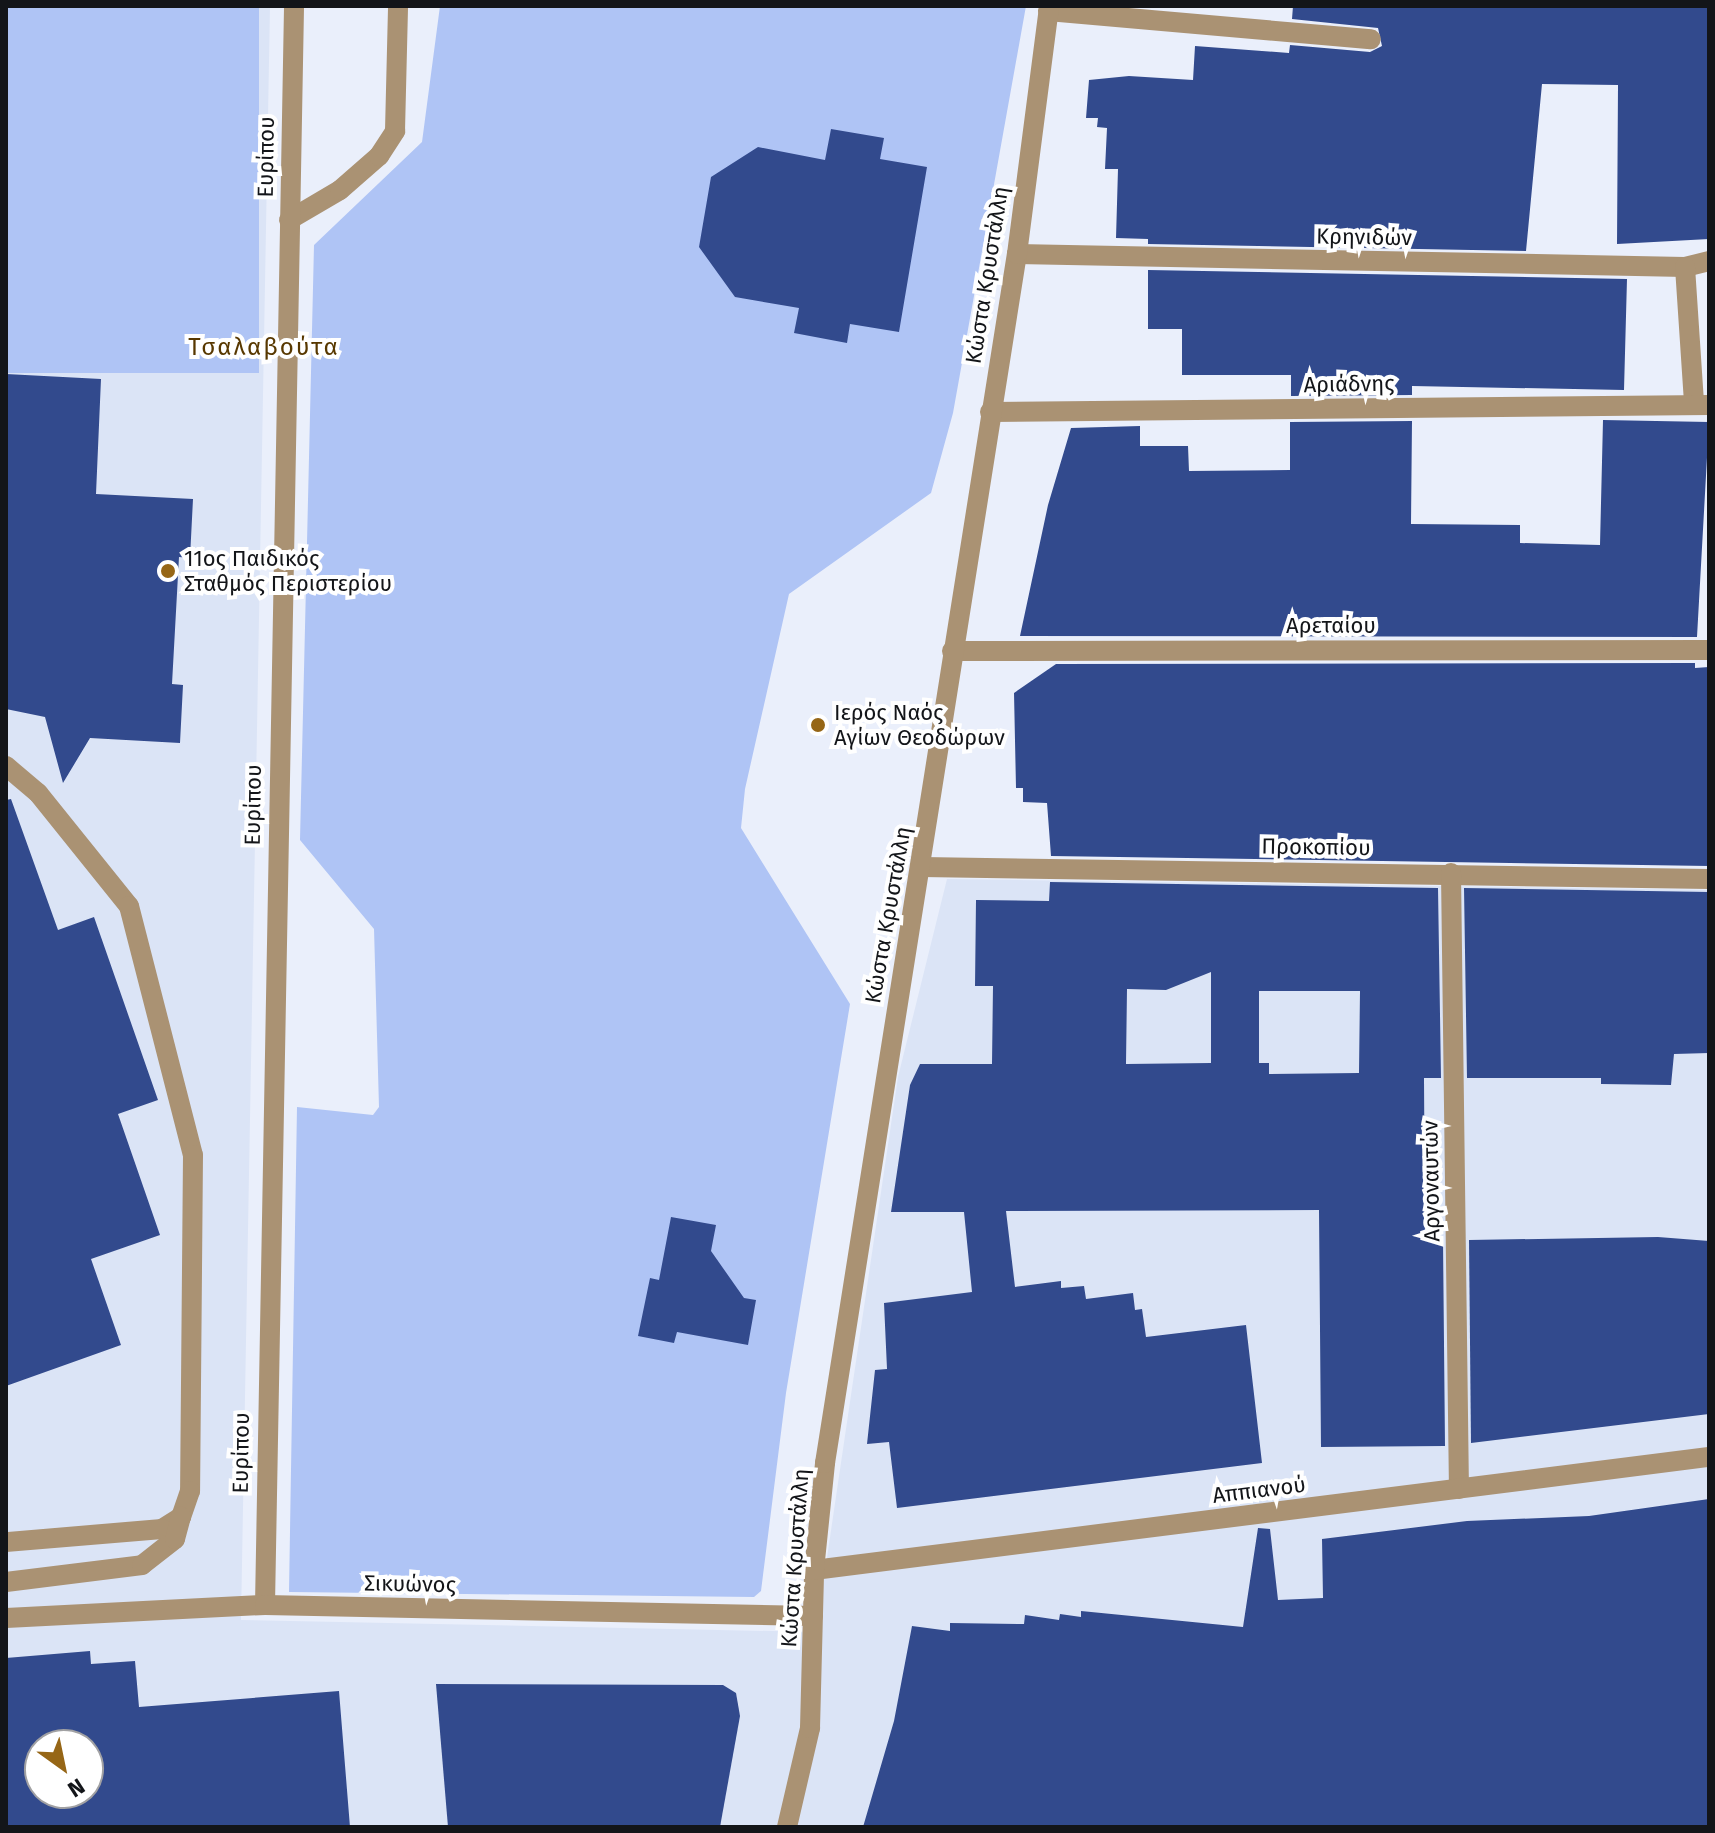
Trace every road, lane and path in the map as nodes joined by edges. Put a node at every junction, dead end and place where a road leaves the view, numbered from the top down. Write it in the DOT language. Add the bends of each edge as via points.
graph roads {
  1 [pos="294,6"];
  2 [pos="398,6"];
  3 [pos="1048,8"];
  4 [pos="1371,39"];
  5 [pos="289,220"];
  6 [pos="1017,254"];
  7 [pos="1709,261"];
  8 [pos="1685,267"];
  9 [pos="1701,404"];
  10 [pos="990,412"];
  11 [pos="1709,637"];
  12 [pos="1709,650"];
  13 [pos="952,651"];
  14 [pos="6,766"];
  15 [pos="922,867"];
  16 [pos="1451,873"];
  17 [pos="1709,879"];
  18 [pos="1709,1457"];
  19 [pos="1459,1489"];
  20 [pos="181,1517"];
  21 [pos="6,1542"];
  22 [pos="814,1570"];
  23 [pos="6,1582"];
  24 [pos="265,1605"];
  25 [pos="813,1616"];
  26 [pos="6,1618"];
  27 [pos="787,1827"];
  1 -- 5 [label="street, Ευρίπου"];
  2 -- 5 [label="street" via="395,131 379,156 340,190"];
  3 -- 4 [label="street, Κώστα Κρυστάλλη"];
  3 -- 6 [label="street, Κώστα Κρυστάλλη"];
  5 -- 24 [label="street, Ευρίπου"];
  6 -- 8 [label="street, Κρηνιδών"];
  6 -- 10 [label="street, Κώστα Κρυστάλλη"];
  7 -- 8 [label="street, Κρηνιδών"];
  8 -- 9 [label="street"];
  9 -- 10 [label="street, Αριάδνης"];
  10 -- 13 [label="street, Κώστα Κρυστάλλη"];
  11 -- 12 [label="street"];
  12 -- 13 [label="street, Αρεταίου"];
  13 -- 15 [label="street, Κώστα Κρυστάλλη"];
  14 -- 20 [label="street" via="38,793 129,906 193,1155 190,1491"];
  15 -- 16 [label="street, Προκοπίου"];
  15 -- 22 [label="street, Κώστα Κρυστάλλη" via="877,1116"];
  16 -- 17 [label="street, Προκοπίου"];
  16 -- 19 [label="street, Αργοναυτών"];
  18 -- 19 [label="street, Αππιανού"];
  19 -- 22 [label="street, Αππιανού"];
  20 -- 21 [label="street" via="162,1529"];
  20 -- 23 [label="street" via="175,1539 142,1565"];
  22 -- 25 [label="street, Κώστα Κρυστάλλη"];
  24 -- 25 [label="street, Σικυώνος"];
  24 -- 26 [label="street, Σικυώνος"];
  25 -- 27 [label="street, Κώστα Κρυστάλλη" via="810,1728"];
}
